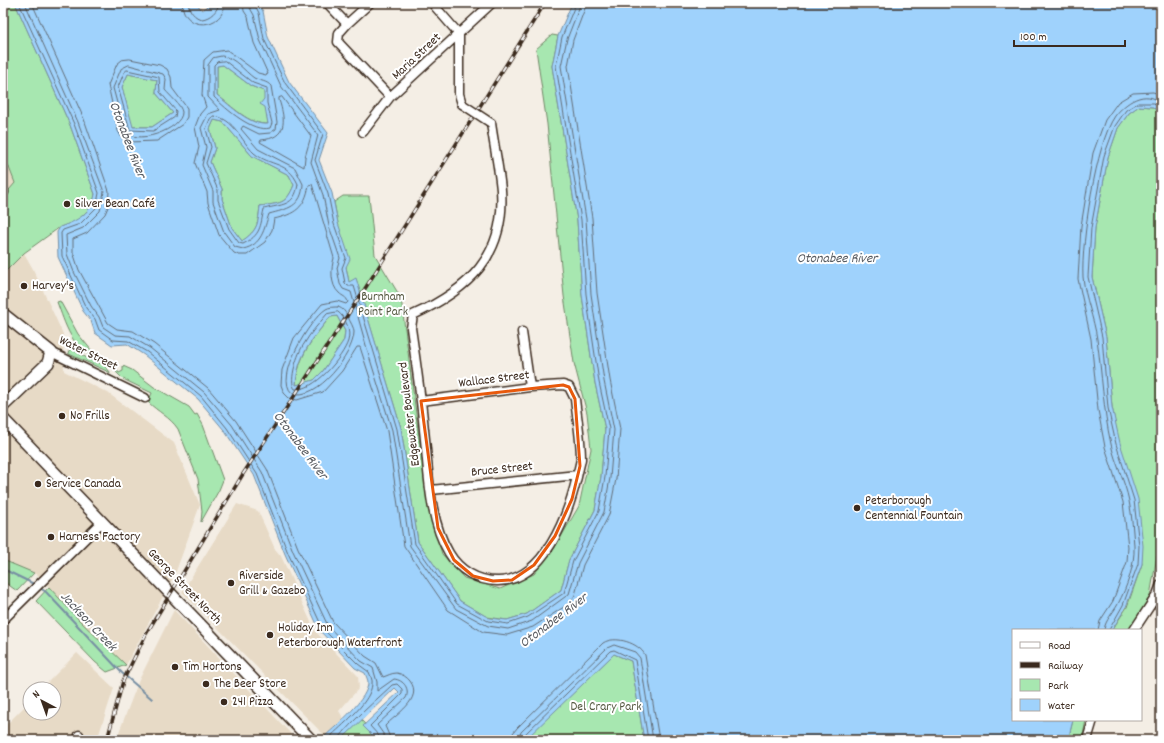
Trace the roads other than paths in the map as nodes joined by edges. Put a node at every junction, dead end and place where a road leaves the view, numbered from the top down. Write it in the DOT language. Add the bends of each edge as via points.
graph roads {
  1 [pos="327,3"];
  2 [pos="370,3"];
  3 [pos="432,3"];
  4 [pos="492,3"];
  5 [pos="347,24"];
  6 [pos="459,34"];
  7 [pos="390,97"];
  8 [pos="362,132"];
  9 [pos="3,314"];
  10 [pos="522,332"];
  11 [pos="51,352"];
  12 [pos="530,387"];
  13 [pos="569,387"];
  14 [pos="145,398"];
  15 [pos="421,401"];
  16 [pos="6,403"];
  17 [pos="3,419"];
  18 [pos="15,430"];
  19 [pos="577,475"];
  20 [pos="431,490"];
  21 [pos="102,522"];
  22 [pos="1161,584"];
  23 [pos="3,620"];
  24 [pos="1135,629"];
  25 [pos="1093,721"];
  26 [pos="311,740"];
  27 [pos="1087,740"];
  1 -- 5 [label="street"];
  2 -- 5 [label="street"];
  3 -- 6 [label="street"];
  4 -- 6 [label="street, Maria Street"];
  5 -- 7 [label="street" via="339,33 338,42"];
  6 -- 7 [label="street, Maria Street"];
  6 -- 15 [label="street, Edgewater Boulevard, bridge" via="459,94 462,104 491,123 501,191 499,227 486,260 476,274 464,286 413,315 411,328"];
  7 -- 8 [label="street, Maria Street"];
  9 -- 11 [label="main road, Water Street"];
  10 -- 12 [label="street"];
  11 -- 14 [label="street, Water Street"];
  11 -- 16 [label="main road" via="48,363"];
  12 -- 13 [label="street, Wallace Street"];
  12 -- 15 [label="street, Wallace Street"];
  13 -- 19 [label="street, Edgewater Boulevard" via="575,399 581,458"];
  15 -- 20 [label="street, Edgewater Boulevard"];
  16 -- 18 [label="main road" via="6,412"];
  17 -- 18 [label="main road, George Street North"];
  18 -- 21 [label="main road, George Street North"];
  19 -- 20 [label="street, Bruce Street"];
  19 -- 20 [label="street, Edgewater Boulevard" via="572,499 545,554 528,571 512,580 502,582 473,576 465,572 454,560 438,528"];
  21 -- 23 [label="street"];
  21 -- 26 [label="main road, George Street North"];
  22 -- 24 [label="street" via="1157,595"];
  25 -- 27 [label="street"];
}
